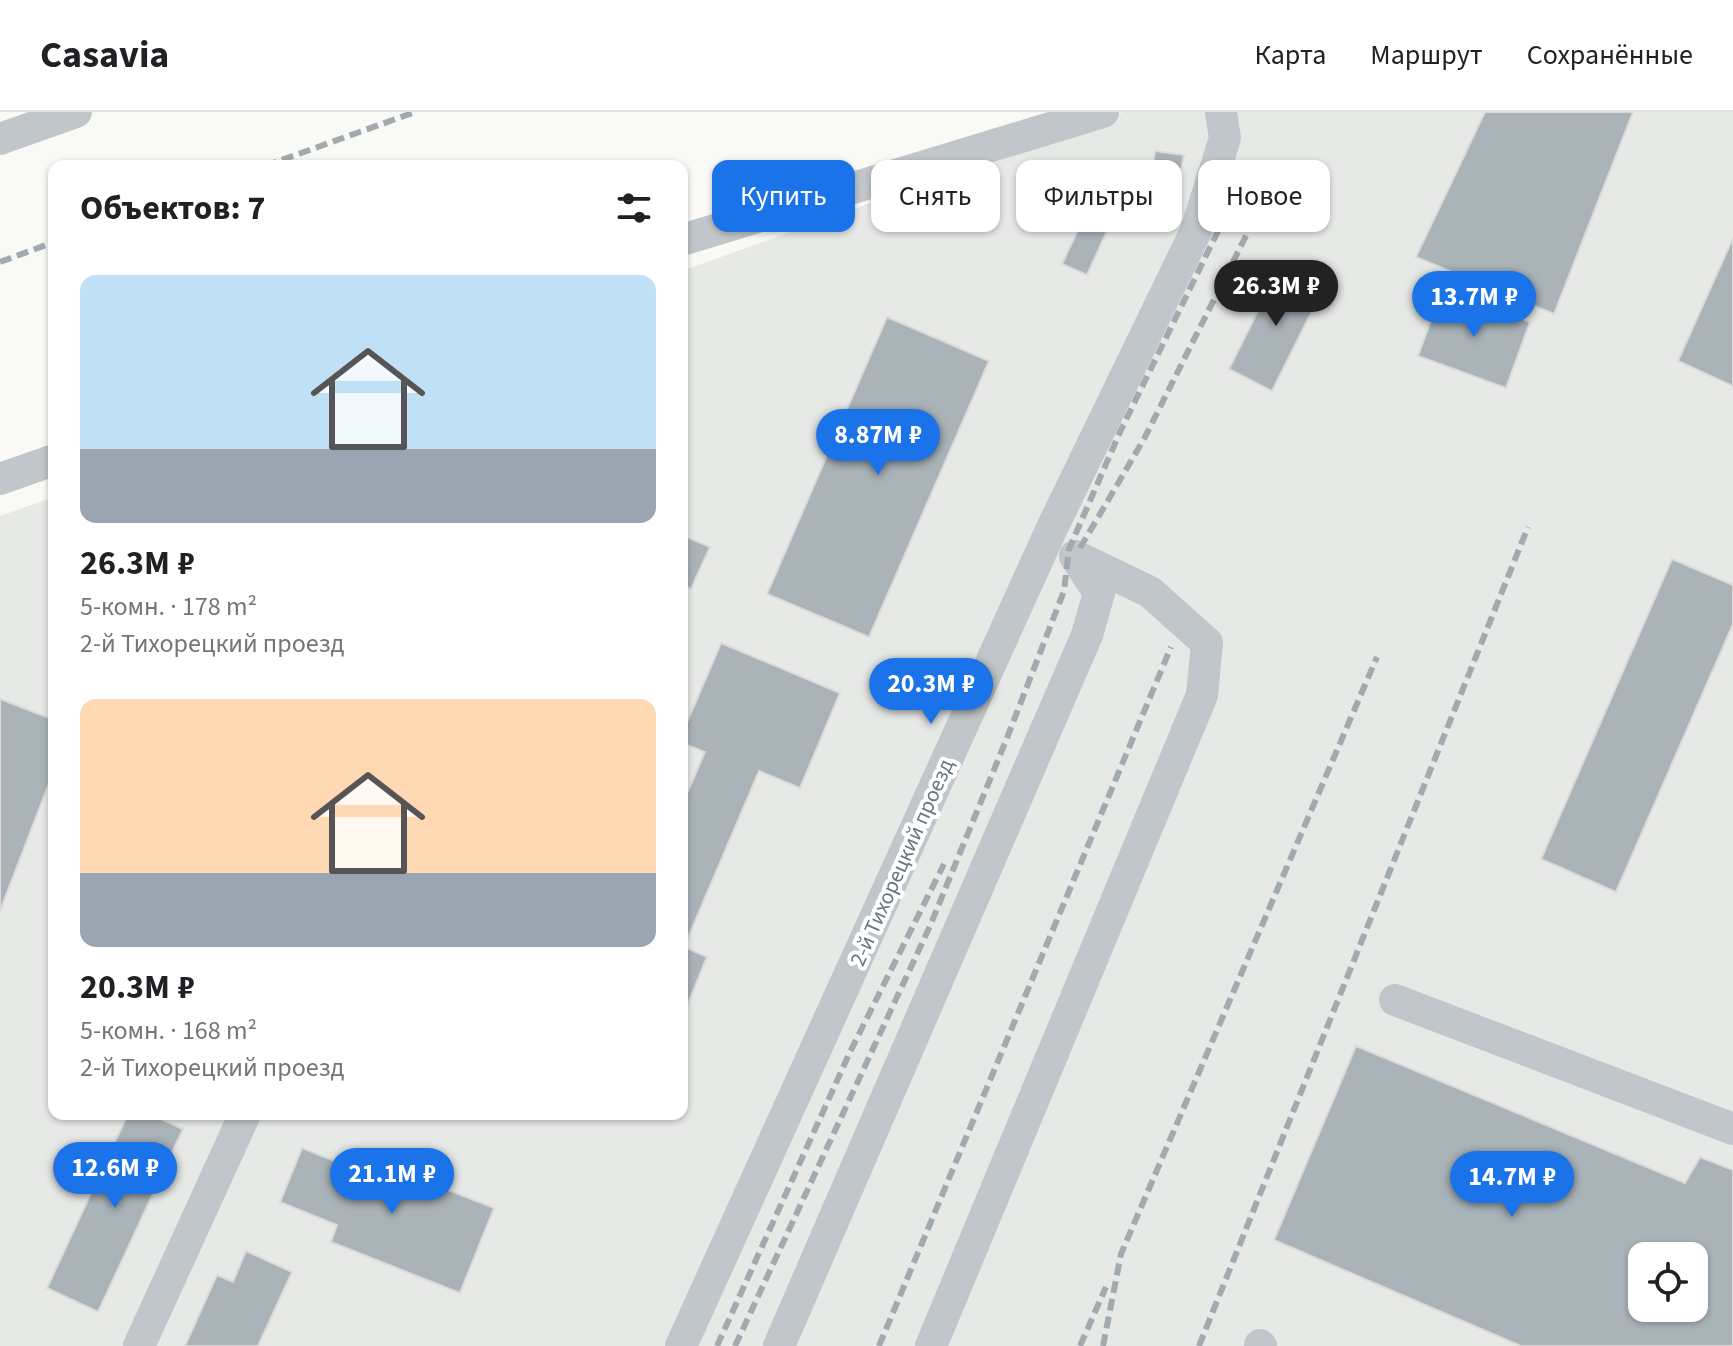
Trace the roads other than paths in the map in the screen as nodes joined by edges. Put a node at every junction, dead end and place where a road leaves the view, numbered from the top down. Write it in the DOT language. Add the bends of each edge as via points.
graph roads {
  1 [pos="76,112"];
  2 [pos="1103,112"];
  3 [pos="1221,112"];
  4 [pos="0,139"];
  5 [pos="688,238"];
  6 [pos="48,462"];
  7 [pos="0,479"];
  8 [pos="1052,528"];
  9 [pos="1075,556"];
  10 [pos="1395,1000"];
  11 [pos="242,1120"];
  12 [pos="1733,1129"];
  13 [pos="139,1346"];
  14 [pos="681,1346"];
  15 [pos="779,1346"];
  16 [pos="931,1346"];
  1 -- 4 [label="street"];
  2 -- 5 [label="street"];
  3 -- 8 [label="street, 2-й Тихорецкий проезд" via="1225,138 1196,231"];
  6 -- 7 [label="street"];
  8 -- 9 [label="street"];
  8 -- 14 [label="street, 2-й Тихорецкий проезд"];
  9 -- 15 [label="street" via="1099,593 1087,635"];
  9 -- 16 [label="street" via="1150,592 1207,643 1202,695"];
  10 -- 12 [label="street"];
  11 -- 13 [label="street"];
}
